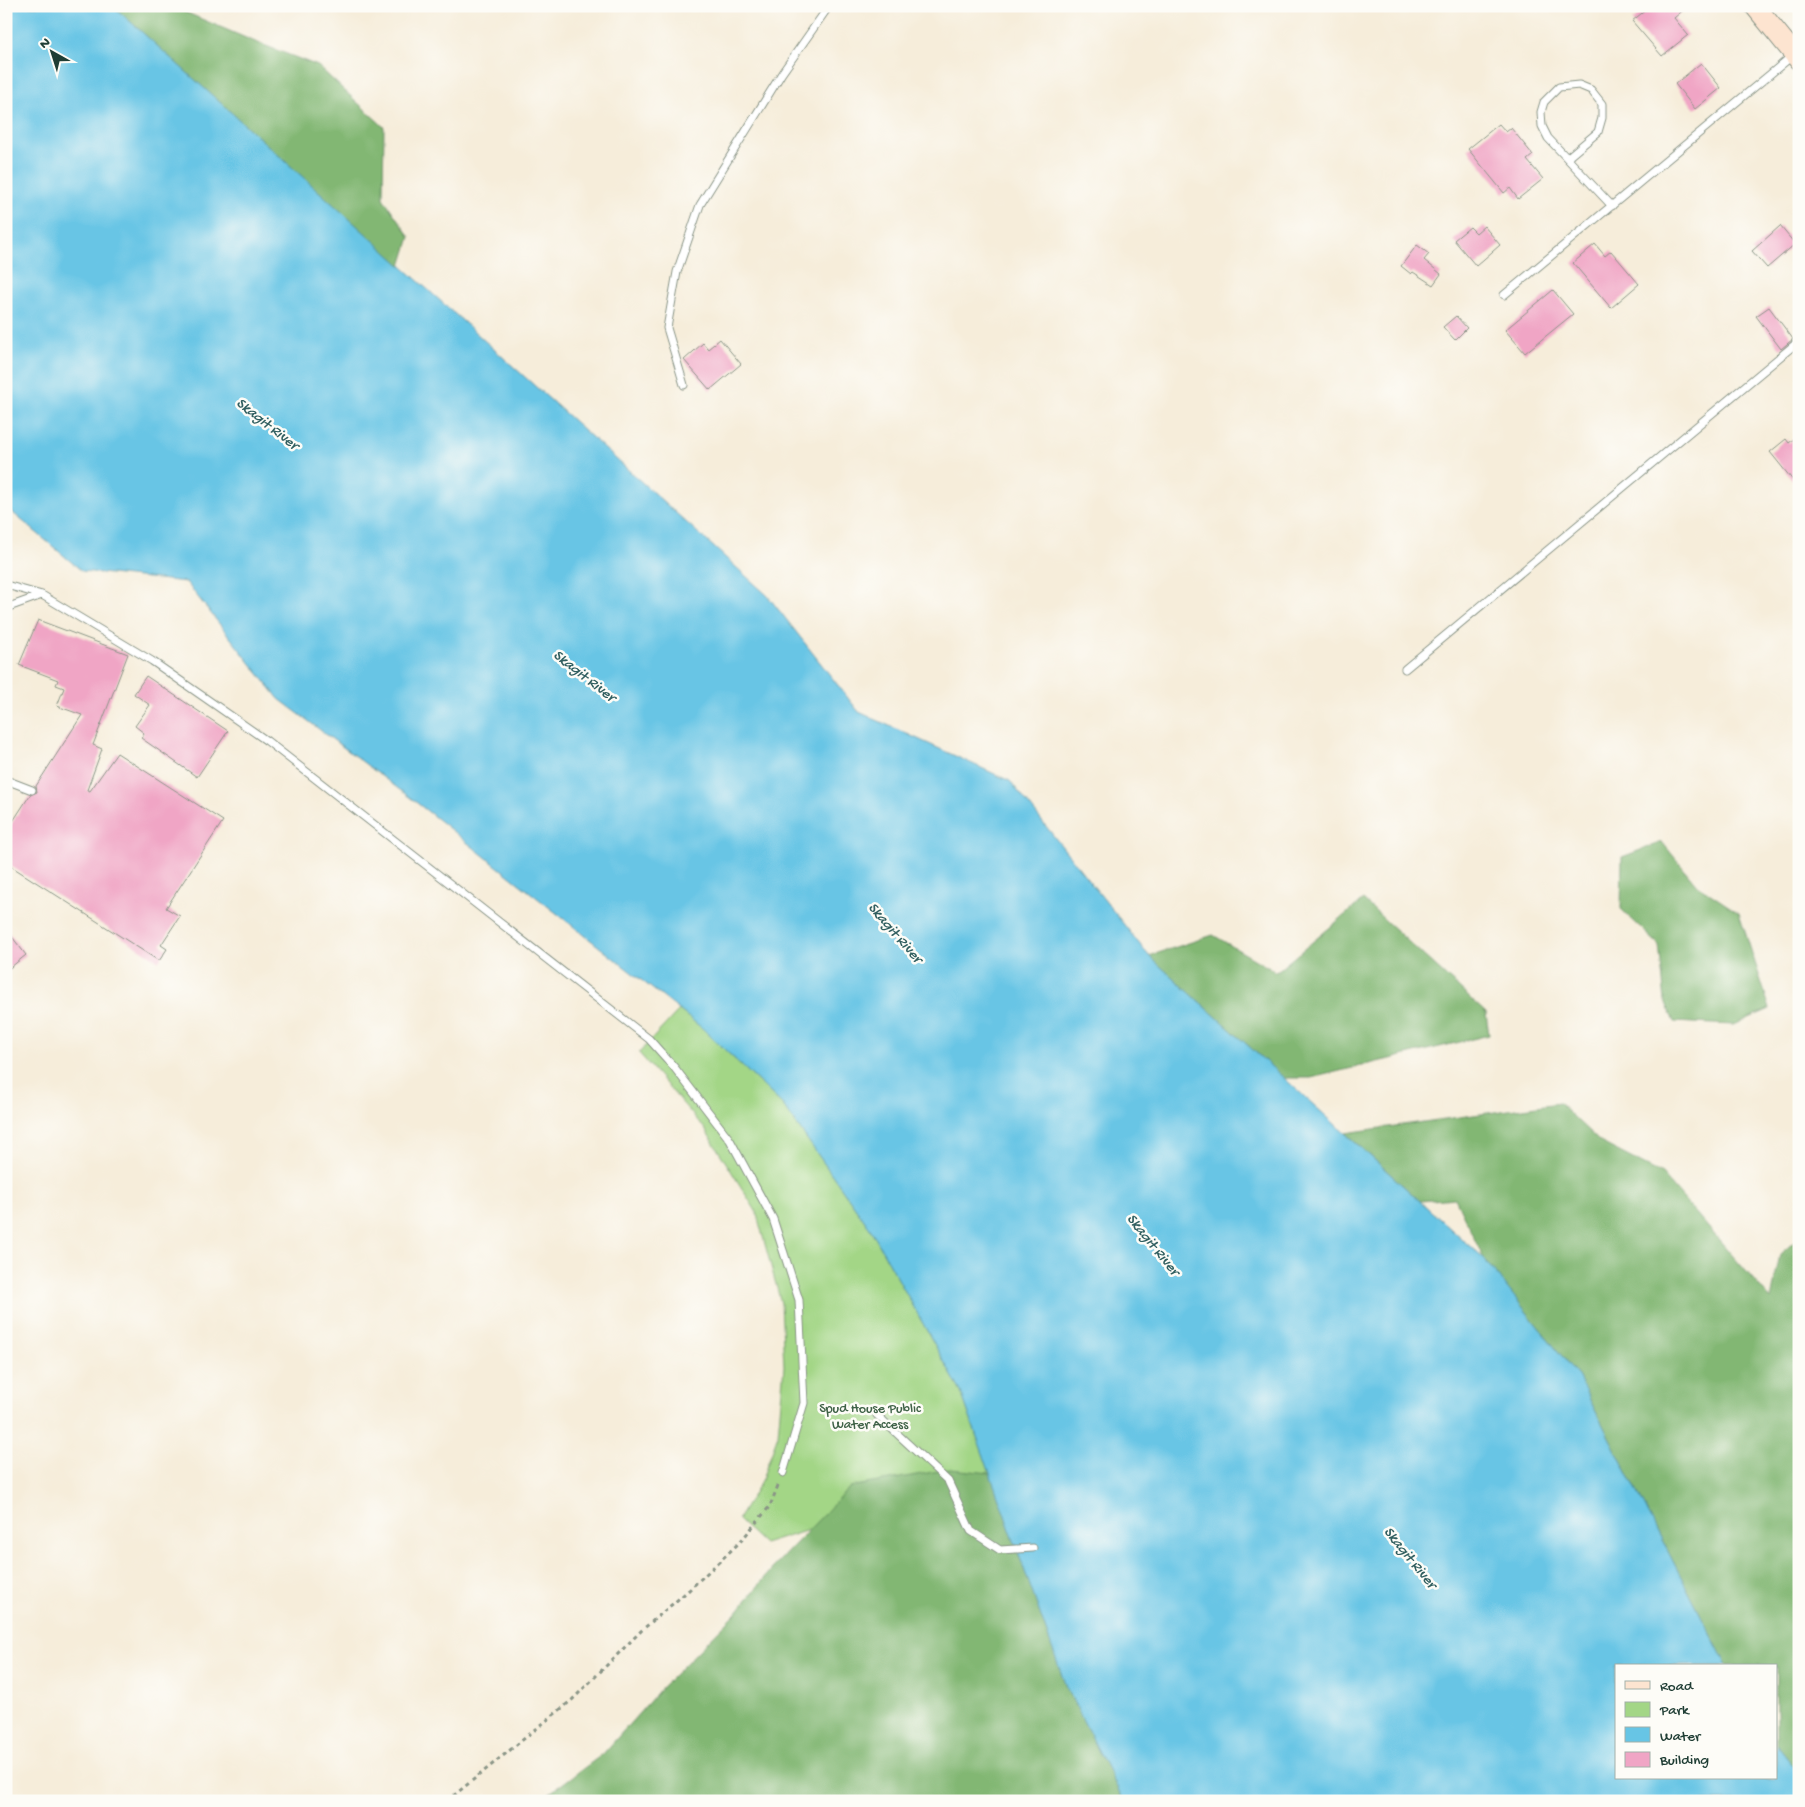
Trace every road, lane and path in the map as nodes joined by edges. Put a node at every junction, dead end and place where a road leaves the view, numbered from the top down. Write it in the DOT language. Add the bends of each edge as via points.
graph roads {
  1 [pos="829,6"];
  2 [pos="1755,6"];
  3 [pos="1796,57"];
  4 [pos="1567,158"];
  5 [pos="1612,206"];
  6 [pos="1504,295"];
  7 [pos="1799,341"];
  8 [pos="684,385"];
  9 [pos="6,585"];
  10 [pos="42,595"];
  11 [pos="6,608"];
  12 [pos="1405,669"];
  13 [pos="6,780"];
  14 [pos="32,790"];
  15 [pos="877,1415"];
  16 [pos="783,1473"];
  17 [pos="1033,1548"];
  18 [pos="447,1801"];
  1 -- 8 [label="lane" via="782,73 700,205 676,272 667,328"];
  2 -- 3 [label="street"];
  3 -- 5 [label="lane"];
  4 -- 4 [label="lane" via="1548,138 1542,126 1541,112 1544,102 1559,87 1579,85 1591,90 1602,104 1602,118 1598,132"];
  4 -- 5 [label="lane"];
  5 -- 6 [label="lane"];
  7 -- 12 [label="lane"];
  9 -- 10 [label="lane"];
  10 -- 11 [label="lane"];
  10 -- 16 [label="lane" via="152,661 268,741 650,1039 674,1067 730,1140 773,1219 799,1300 804,1403"];
  13 -- 14 [label="lane"];
  15 -- 17 [label="lane" via="948,1481 971,1531 1000,1550"];
  16 -- 18 [label="path" via="770,1506 740,1542 642,1630 572,1700"];
}
